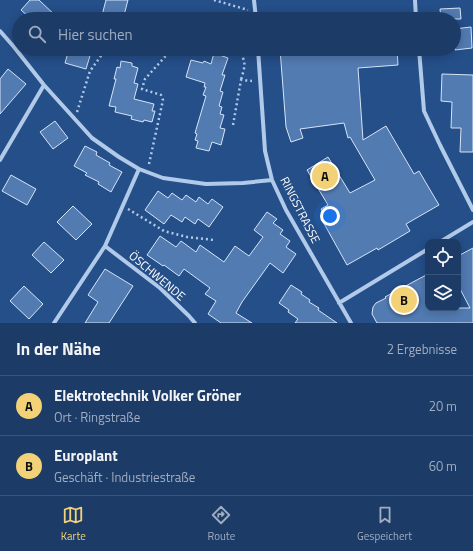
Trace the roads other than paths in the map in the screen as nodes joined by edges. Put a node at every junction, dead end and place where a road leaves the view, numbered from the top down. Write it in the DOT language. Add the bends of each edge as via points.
graph roads {
  1 [pos="254,0"];
  2 [pos="415,0"];
  3 [pos="255,12"];
  4 [pos="416,12"];
  5 [pos="0,31"];
  6 [pos="12,45"];
  7 [pos="21,56"];
  8 [pos="258,56"];
  9 [pos="420,56"];
  10 [pos="44,85"];
  11 [pos="0,160"];
  12 [pos="139,169"];
  13 [pos="272,180"];
  14 [pos="473,210"];
  15 [pos="473,222"];
  16 [pos="445,239"];
  17 [pos="105,246"];
  18 [pos="425,251"];
  19 [pos="339,303"];
  20 [pos="54,323"];
  21 [pos="195,323"];
  22 [pos="351,323"];
  1 -- 3 [label="street"];
  2 -- 4 [label="street"];
  5 -- 6 [label="street"];
  7 -- 10 [label="street"];
  8 -- 13 [label="street, RINGSTRASSE" via="266,151"];
  9 -- 14 [label="street" via="424,110"];
  10 -- 11 [label="street"];
  10 -- 12 [label="street" via="92,138"];
  12 -- 13 [label="street" via="164,178 206,184"];
  12 -- 17 [label="street"];
  13 -- 19 [label="street, RINGSTRASSE" via="286,210"];
  15 -- 16 [label="street"];
  17 -- 20 [label="street"];
  17 -- 21 [label="street, ÖSCHWENDE" via="160,288"];
  18 -- 19 [label="street"];
  19 -- 22 [label="street, RINGSTRASSE"];
}
